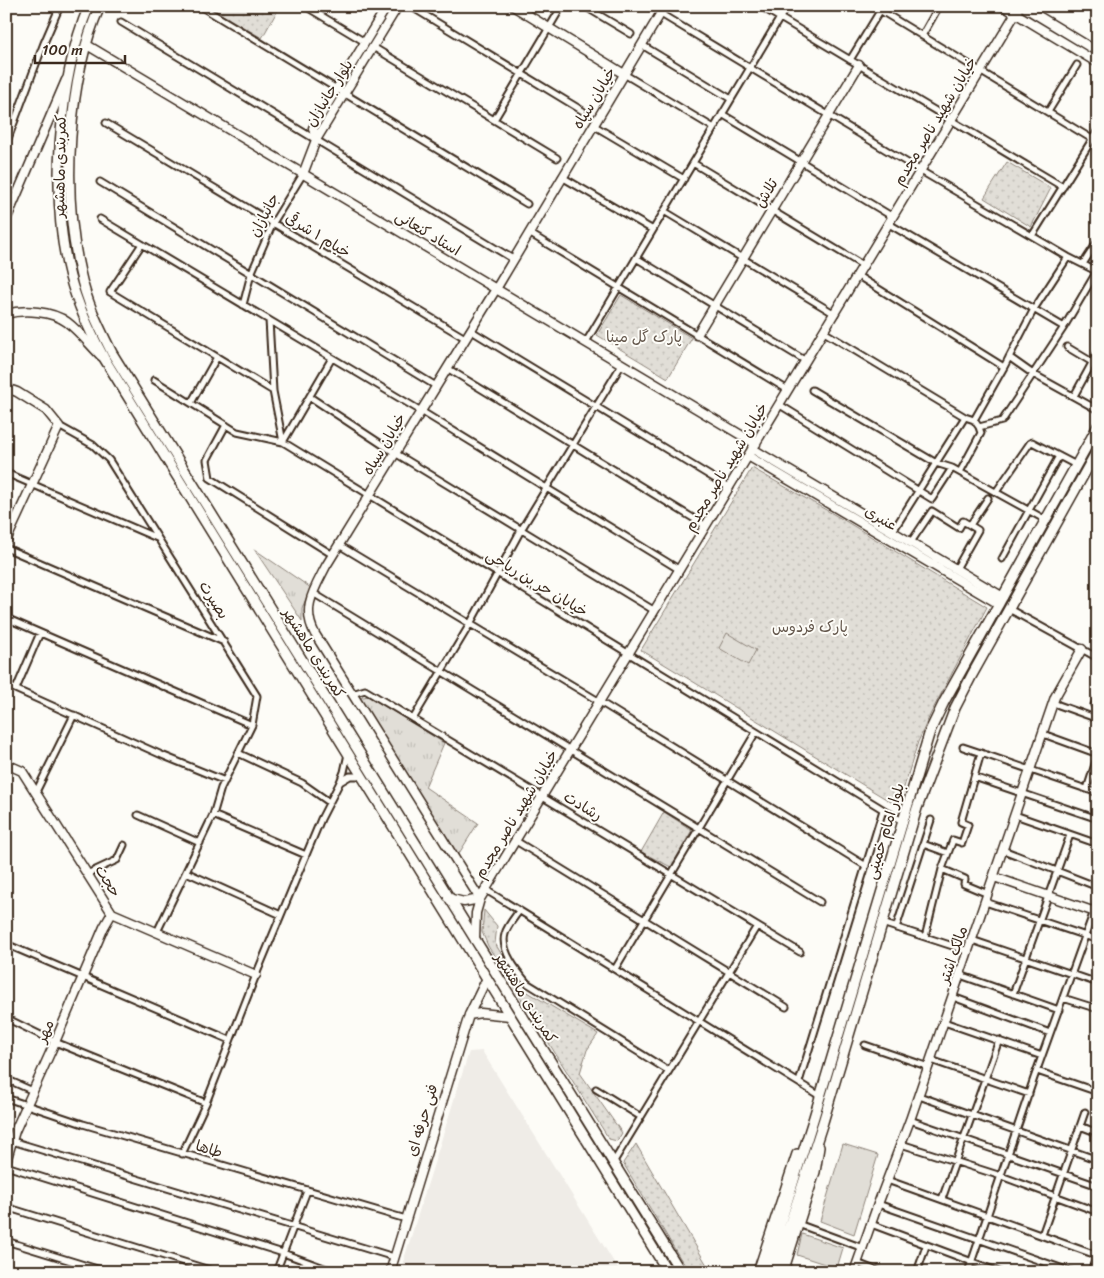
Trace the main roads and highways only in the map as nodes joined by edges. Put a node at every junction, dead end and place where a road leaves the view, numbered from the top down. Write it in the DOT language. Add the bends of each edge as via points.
graph roads {
  1 [pos="89,6"];
  2 [pos="100,6"];
  3 [pos="1098,426"];
  4 [pos="1098,450"];
  5 [pos="930,731"];
  6 [pos="946,734"];
  7 [pos="926,746"];
  8 [pos="939,752"];
  9 [pos="818,1120"];
  10 [pos="668,1272"];
  11 [pos="680,1272"];
  12 [pos="758,1272"];
  13 [pos="765,1272"];
  14 [pos="774,1272"];
  15 [pos="783,1272"];
  1 -- 10 [label="main road, کمربندی ماهشهر" via="70,69 61,152 62,224 68,268 88,329"];
  2 -- 11 [label="main road, کمربندی ماهشهر" via="80,71 72,129 71,198 80,274 98,324 112,353"];
  3 -- 5 [label="main road, بلوار امام خمینی"];
  4 -- 6 [label="main road, بلوار امام خمینی" via="955,708"];
  5 -- 6 [label="main road"];
  5 -- 7 [label="main road, بلوار امام خمینی"];
  6 -- 8 [label="main road, بلوار امام خمینی"];
  7 -- 8 [label="main road" via="934,746"];
  7 -- 9 [label="main road, بلوار امام خمینی" via="820,1096"];
  8 -- 9 [label="main road, بلوار امام خمینی" via="917,808"];
  9 -- 12 [label="main road" via="795,1158"];
  9 -- 13 [label="main road, بلوار امام خمینی"];
  9 -- 14 [label="main road, بلوار امام خمینی"];
  9 -- 15 [label="main road" via="815,1172"];
}
